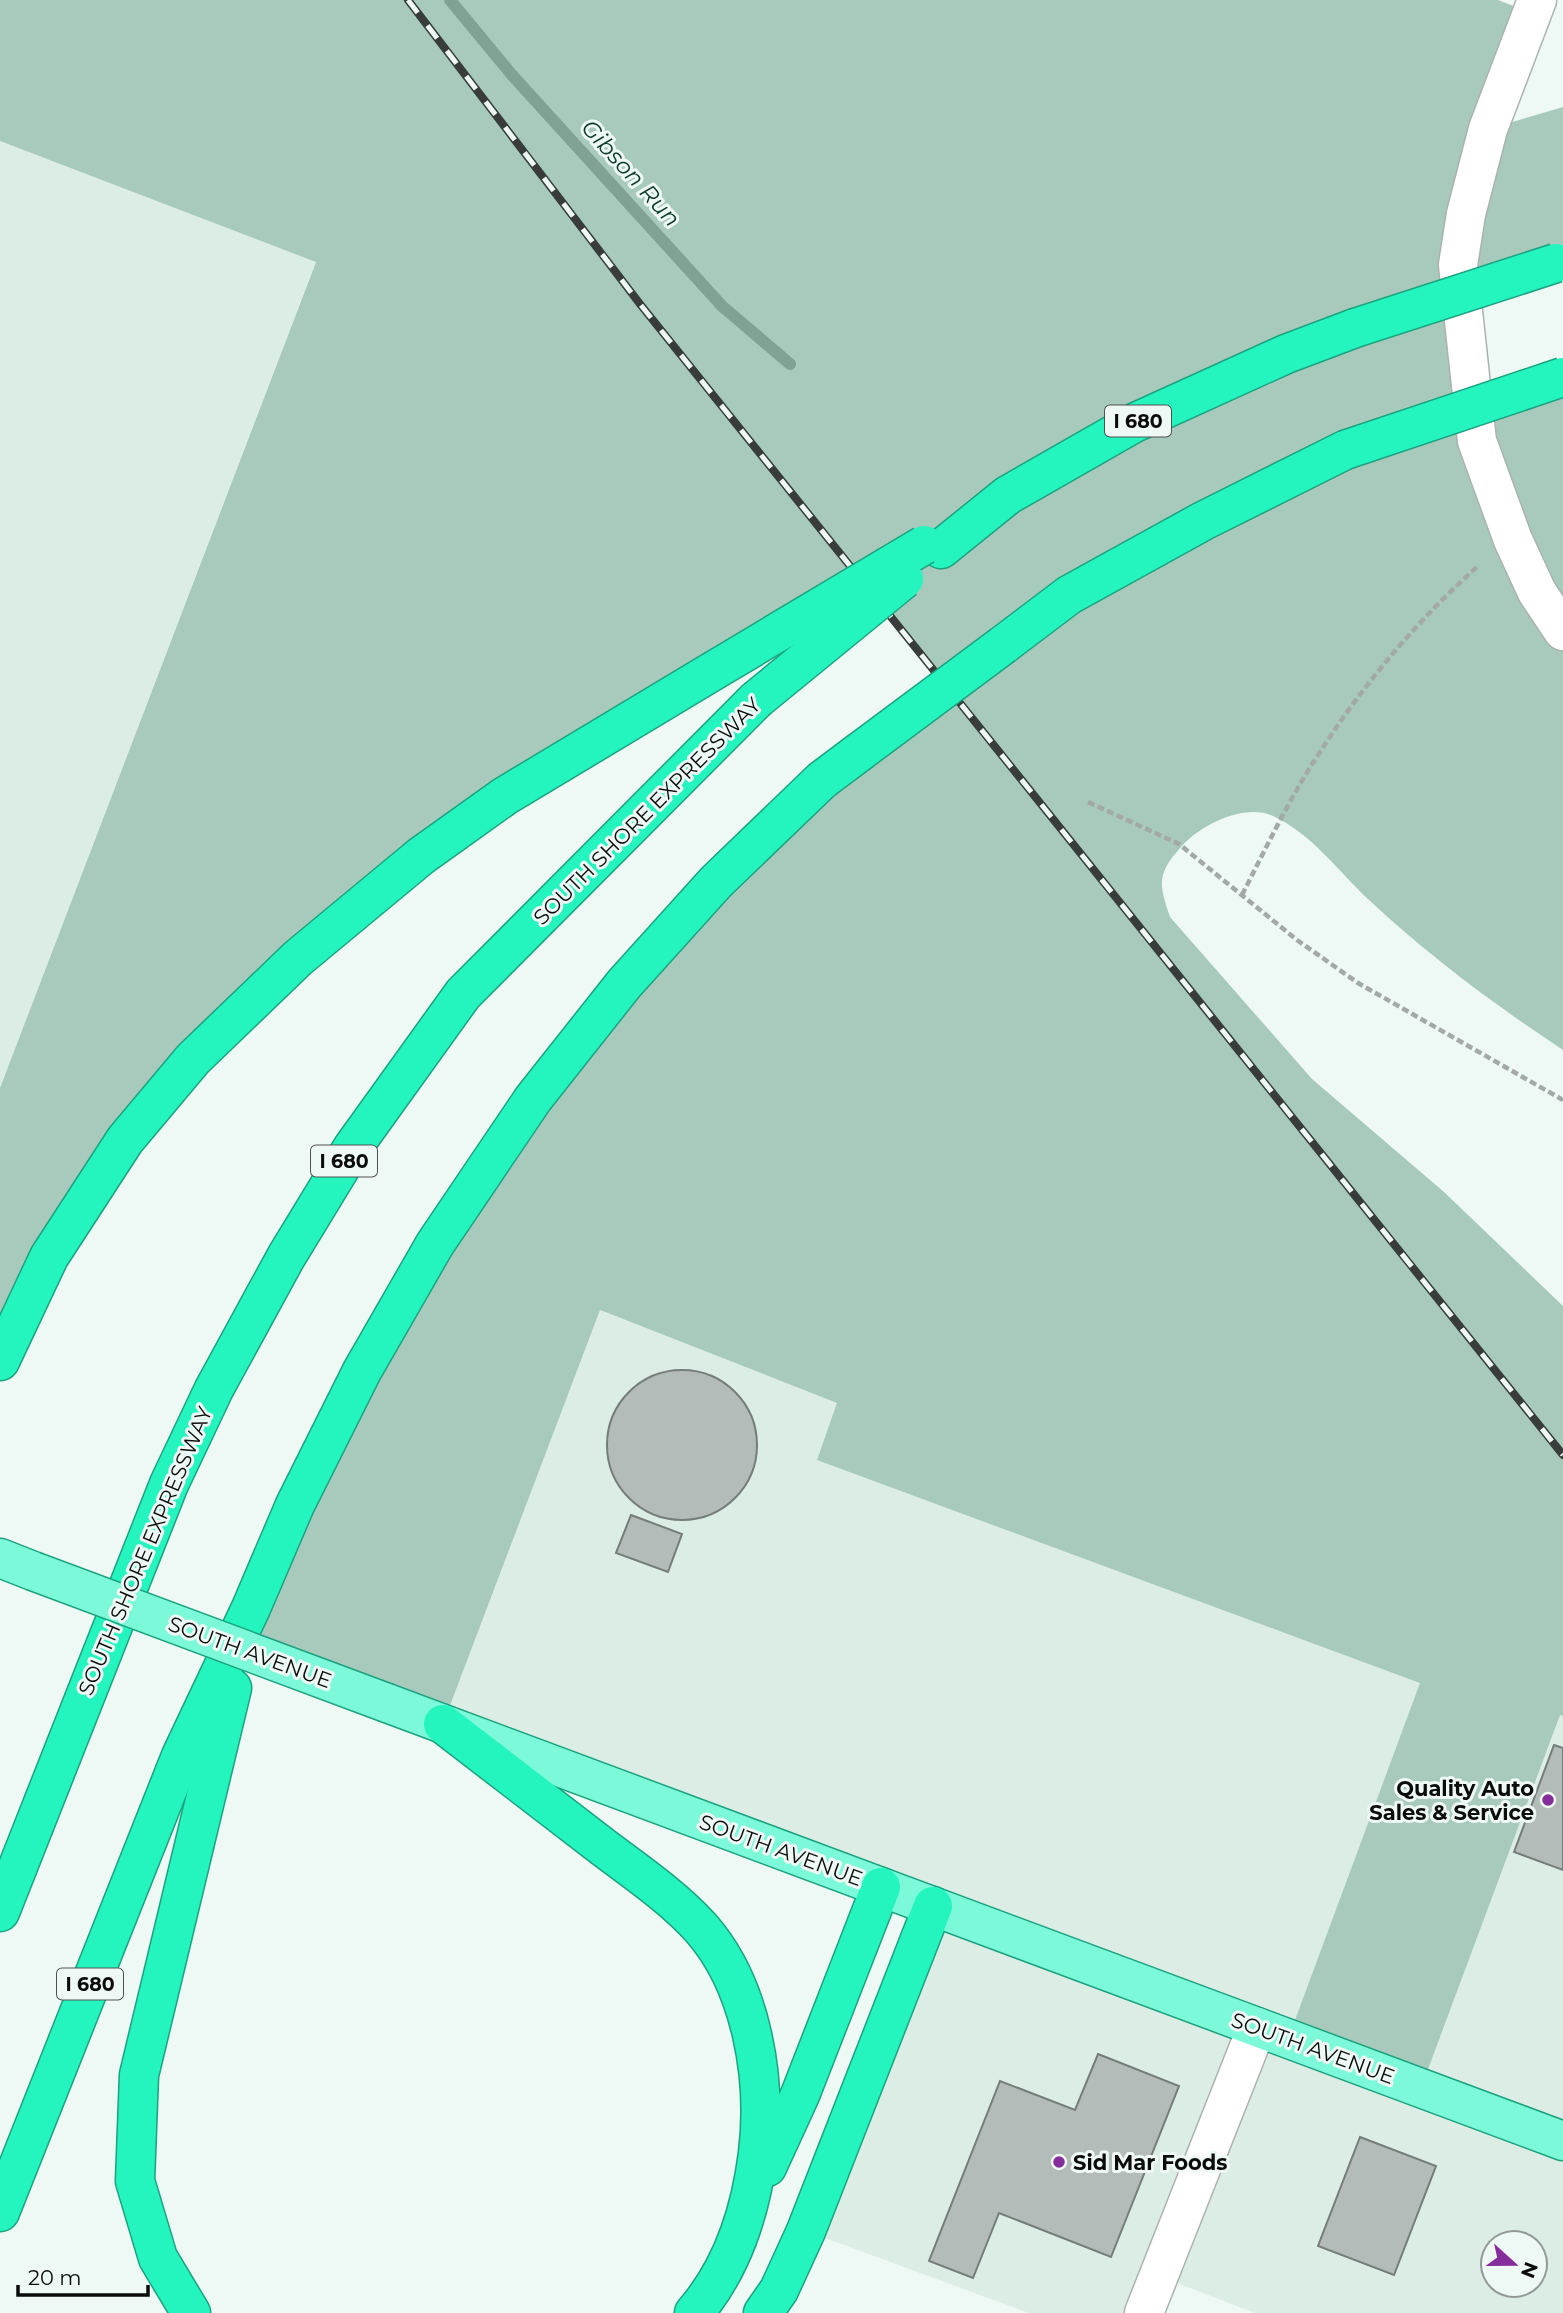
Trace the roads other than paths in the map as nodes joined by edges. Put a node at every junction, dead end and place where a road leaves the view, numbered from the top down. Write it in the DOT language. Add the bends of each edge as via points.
graph roads {
  1 [pos="1532,14"];
  2 [pos="1559,262"];
  3 [pos="1563,377"];
  4 [pos="932,547"];
  5 [pos="1563,631"];
  6 [pos="0,1362"];
  7 [pos="16,1565"];
  8 [pos="251,1608"];
  9 [pos="443,1724"];
  10 [pos="881,1887"];
  11 [pos="933,1906"];
  12 [pos="0,1912"];
  13 [pos="1257,2027"];
  14 [pos="1563,2141"];
  15 [pos="752,2197"];
  16 [pos="0,2212"];
  17 [pos="191,2313"];
  18 [pos="694,2313"];
  19 [pos="763,2313"];
  20 [pos="1144,2313"];
  1 -- 5 [label="street" via="1488,129 1458,265 1477,441 1513,540 1537,592"];
  2 -- 4 [label="highway, SOUTH SHORE EXPRESSWAY / I 680, bridge" via="1355,328 1134,422 1008,495"];
  3 -- 8 [label="highway, I 680, bridge" via="1345,450 1203,521 1069,595 822,780 716,882 624,984 533,1099 435,1244 362,1371 295,1505"];
  4 -- 6 [label="highway, bridge" via="505,796 421,856 279,976 193,1059 125,1140 49,1257"];
  4 -- 12 [label="highway, SOUTH SHORE EXPRESSWAY / I 680, bridge" via="756,700 463,994 353,1147 286,1256 169,1484"];
  7 -- 9 [label="main road, SOUTH AVENUE, bridge"];
  8 -- 16 [label="highway, I 680" via="181,1756"];
  8 -- 17 [label="highway" via="139,2075 135,2180 158,2258"];
  9 -- 10 [label="main road, SOUTH AVENUE"];
  9 -- 15 [label="highway" via="663,1893 702,1929 729,1972 750,2024 762,2120"];
  10 -- 11 [label="main road, SOUTH AVENUE"];
  10 -- 15 [label="highway" via="800,2095"];
  11 -- 13 [label="main road, SOUTH AVENUE"];
  11 -- 19 [label="highway" via="806,2231"];
  13 -- 14 [label="main road, SOUTH AVENUE"];
  13 -- 20 [label="street"];
  15 -- 18 [label="highway" via="731,2253"];
}
